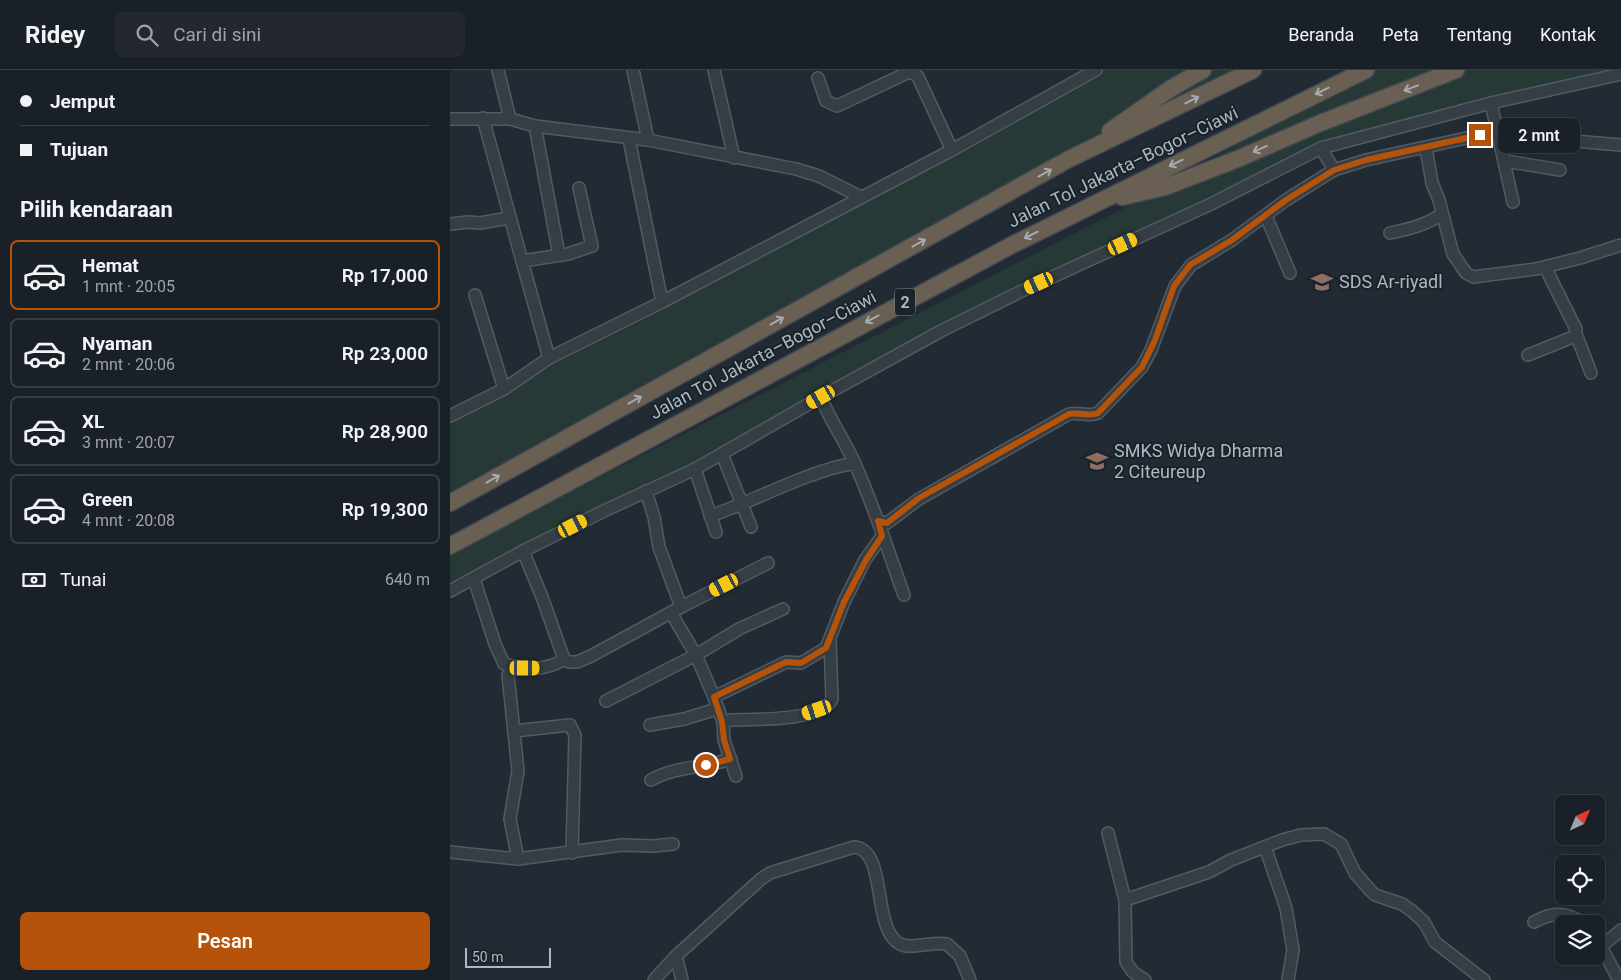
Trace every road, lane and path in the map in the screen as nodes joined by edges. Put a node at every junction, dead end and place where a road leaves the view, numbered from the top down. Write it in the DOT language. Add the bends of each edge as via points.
graph roads {
  1 [pos="498,70"];
  2 [pos="633,70"];
  3 [pos="714,70"];
  4 [pos="1096,70"];
  5 [pos="1203,70"];
  6 [pos="1253,70"];
  7 [pos="1366,70"];
  8 [pos="1456,70"];
  9 [pos="1621,74"];
  10 [pos="818,78"];
  11 [pos="1491,103"];
  12 [pos="483,118"];
  13 [pos="450,119"];
  14 [pos="510,119"];
  15 [pos="535,126"];
  16 [pos="1499,132"];
  17 [pos="629,139"];
  18 [pos="648,140"];
  19 [pos="1621,145"];
  20 [pos="1321,148"];
  21 [pos="1426,148"];
  22 [pos="952,150"];
  23 [pos="734,158"];
  24 [pos="1069,159"];
  25 [pos="1505,161"];
  26 [pos="1334,170"];
  27 [pos="1560,170"];
  28 [pos="579,188"];
  29 [pos="861,196"];
  30 [pos="1514,202"];
  31 [pos="1094,204"];
  32 [pos="1442,214"];
  33 [pos="1266,216"];
  34 [pos="509,218"];
  35 [pos="450,224"];
  36 [pos="1390,233"];
  37 [pos="1621,245"];
  38 [pos="559,255"];
  39 [pos="522,261"];
  40 [pos="1545,267"];
  41 [pos="1290,273"];
  42 [pos="475,294"];
  43 [pos="662,302"];
  44 [pos="1576,334"];
  45 [pos="1528,355"];
  46 [pos="549,358"];
  47 [pos="1591,373"];
  48 [pos="504,388"];
  49 [pos="821,397"];
  50 [pos="450,416"];
  51 [pos="722,454"];
  52 [pos="855,463"];
  53 [pos="695,469"];
  54 [pos="646,491"];
  55 [pos="450,503"];
  56 [pos="742,506"];
  57 [pos="710,516"];
  58 [pos="878,521"];
  59 [pos="751,527"];
  60 [pos="716,532"];
  61 [pos="882,536"];
  62 [pos="450,546"];
  63 [pos="523,551"];
  64 [pos="768,563"];
  65 [pos="474,579"];
  66 [pos="450,591"];
  67 [pos="904,596"];
  68 [pos="783,609"];
  69 [pos="676,610"];
  70 [pos="830,641"];
  71 [pos="696,655"];
  72 [pos="564,659"];
  73 [pos="508,675"];
  74 [pos="714,697"];
  75 [pos="606,701"];
  76 [pos="717,709"];
  77 [pos="722,722"];
  78 [pos="650,726"];
  79 [pos="514,732"];
  80 [pos="730,759"];
  81 [pos="736,776"];
  82 [pos="651,780"];
  83 [pos="1108,833"];
  84 [pos="673,844"];
  85 [pos="1265,847"];
  86 [pos="450,852"];
  87 [pos="572,853"];
  88 [pos="518,859"];
  89 [pos="1125,900"];
  90 [pos="1567,915"];
  91 [pos="1534,922"];
  92 [pos="1621,930"];
  93 [pos="1605,940"];
  94 [pos="1605,955"];
  95 [pos="676,956"];
  96 [pos="654,980"];
  97 [pos="682,980"];
  98 [pos="970,980"];
  99 [pos="1144,980"];
  100 [pos="1288,980"];
  101 [pos="1484,980"];
  102 [pos="1619,980"];
  1 -- 14 [label="street"];
  2 -- 18 [label="street"];
  3 -- 23 [label="street"];
  4 -- 22 [label="street"];
  5 -- 24 [label="highway"];
  24 -- 6 [label="highway, Jalan Tol Jakarta–Bogor–Ciawi, one-way"];
  7 -- 31 [label="highway, Jalan Tol Jakarta–Bogor–Ciawi / 2, one-way"];
  8 -- 31 [label="highway, one-way" via="1165,187"];
  9 -- 11 [label="street"];
  10 -- 22 [label="street" via="826,101 836,106 907,72 914,73"];
  11 -- 16 [label="street"];
  11 -- 20 [label="street"];
  12 -- 13 [label="street"];
  12 -- 14 [label="street"];
  12 -- 34 [label="street"];
  14 -- 15 [label="street"];
  15 -- 17 [label="street"];
  15 -- 38 [label="street"];
  16 -- 19 [label="street"];
  16 -- 21 [label="street"];
  16 -- 25 [label="street"];
  17 -- 18 [label="street"];
  17 -- 43 [label="street"];
  18 -- 23 [label="street"];
  20 -- 26 [label="street"];
  20 -- 49 [label="street" via="1211,204 1004,300"];
  21 -- 26 [label="street"];
  21 -- 32 [label="street"];
  22 -- 29 [label="street"];
  23 -- 29 [label="street" via="796,169"];
  55 -- 24 [label="highway, Jalan Tol Jakarta–Bogor–Ciawi, one-way"];
  25 -- 27 [label="street"];
  25 -- 30 [label="street"];
  26 -- 33 [label="street"];
  28 -- 38 [label="street" via="592,246"];
  29 -- 43 [label="street"];
  31 -- 62 [label="highway, Jalan Tol Jakarta–Bogor–Ciawi / 2, one-way" via="1012,244"];
  32 -- 36 [label="street" via="1432,221"];
  32 -- 40 [label="street" via="1453,254 1466,273 1474,278"];
  33 -- 41 [label="street"];
  33 -- 58 [label="street" via="1190,265 1174,286 1142,367 1098,413 1069,414 919,498 887,523"];
  34 -- 35 [label="street" via="480,224"];
  34 -- 39 [label="street"];
  37 -- 40 [label="street"];
  38 -- 39 [label="street"];
  39 -- 46 [label="street"];
  40 -- 44 [label="street"];
  42 -- 48 [label="street"];
  43 -- 46 [label="street"];
  44 -- 45 [label="street"];
  44 -- 47 [label="street"];
  46 -- 48 [label="street"];
  48 -- 50 [label="street"];
  49 -- 51 [label="street"];
  49 -- 52 [label="street"];
  51 -- 53 [label="street"];
  51 -- 56 [label="street"];
  52 -- 56 [label="street" via="829,468"];
  52 -- 58 [label="street"];
  53 -- 54 [label="street"];
  53 -- 57 [label="street"];
  54 -- 63 [label="street"];
  54 -- 69 [label="street"];
  56 -- 57 [label="street"];
  56 -- 59 [label="street"];
  57 -- 60 [label="street"];
  58 -- 61 [label="street"];
  61 -- 67 [label="street"];
  61 -- 70 [label="street" via="844,602"];
  63 -- 65 [label="street"];
  63 -- 72 [label="street"];
  64 -- 69 [label="street"];
  65 -- 66 [label="street"];
  65 -- 72 [label="street" via="504,664 540,668"];
  68 -- 71 [label="street" via="739,629"];
  69 -- 71 [label="street"];
  69 -- 72 [label="street" via="591,656 577,662"];
  70 -- 74 [label="street" via="826,648 801,663 786,662"];
  70 -- 77 [label="street" via="832,699 828,705 787,718"];
  71 -- 74 [label="street"];
  71 -- 75 [label="street"];
  73 -- 79 [label="street"];
  74 -- 76 [label="street"];
  76 -- 77 [label="street"];
  76 -- 78 [label="street"];
  77 -- 80 [label="street"];
  79 -- 87 [label="street" via="570,725 573,729"];
  79 -- 88 [label="street" via="518,771 510,819"];
  80 -- 81 [label="street"];
  80 -- 82 [label="street" via="673,771"];
  83 -- 89 [label="street"];
  84 -- 87 [label="street" via="622,845"];
  85 -- 89 [label="street" via="1209,872"];
  85 -- 100 [label="street" via="1288,915 1293,950"];
  85 -- 101 [label="street" via="1301,835 1332,837 1344,848 1355,873 1375,895 1402,904 1424,922 1435,942"];
  86 -- 88 [label="street"];
  87 -- 88 [label="street"];
  89 -- 99 [label="street" via="1126,962"];
  90 -- 91 [label="street" via="1554,913"];
  92 -- 93 [label="street"];
  94 -- 102 [label="street"];
  95 -- 96 [label="street"];
  95 -- 97 [label="street"];
  95 -- 98 [label="street" via="765,876 854,847 870,856 892,937 903,945 947,944 960,956"];
}
